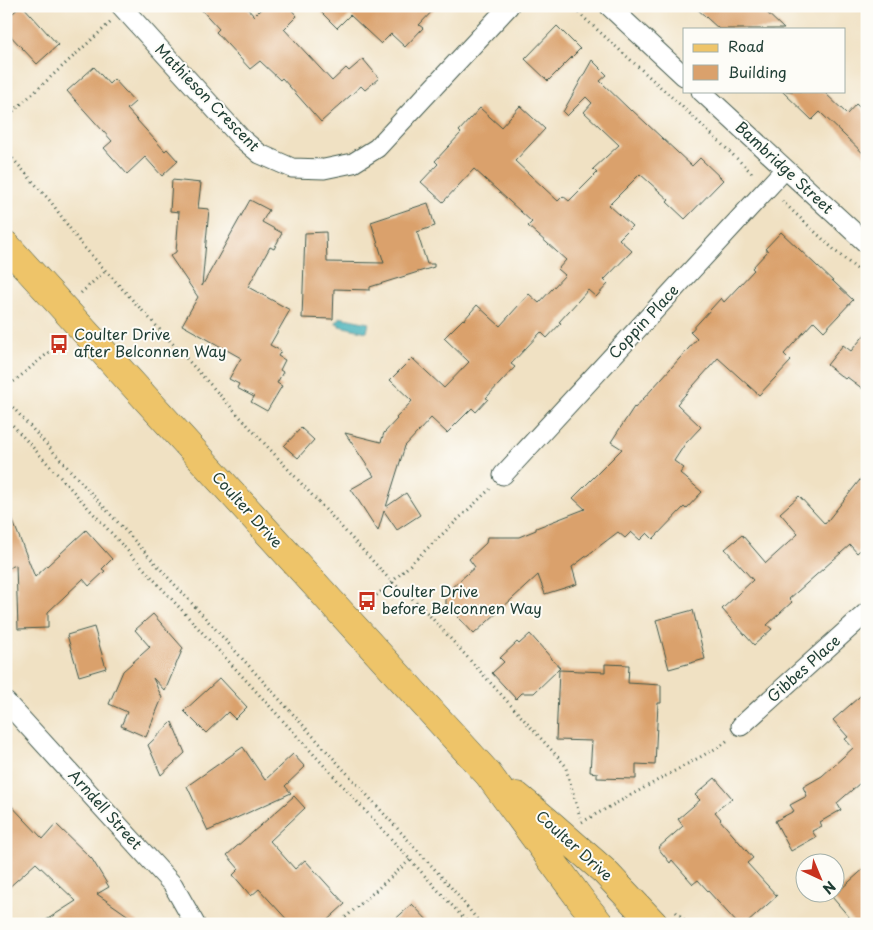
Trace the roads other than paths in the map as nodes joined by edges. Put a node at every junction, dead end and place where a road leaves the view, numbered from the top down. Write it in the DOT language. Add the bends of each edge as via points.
graph roads {
  1 [pos="509,6"];
  2 [pos="609,6"];
  3 [pos="123,8"];
  4 [pos="683,75"];
  5 [pos="702,92"];
  6 [pos="785,169"];
  7 [pos="867,244"];
  8 [pos="6,245"];
  9 [pos="503,474"];
  10 [pos="867,612"];
  11 [pos="6,702"];
  12 [pos="741,726"];
  13 [pos="488,774"];
  14 [pos="195,924"];
  15 [pos="600,924"];
  16 [pos="654,924"];
  1 -- 3 [label="street, Mathieson Crescent" via="377,148 353,162 324,169 292,168 260,154 241,138"];
  2 -- 4 [label="street"];
  5 -- 6 [label="street, Bambridge Street"];
  6 -- 7 [label="street, Bambridge Street"];
  6 -- 9 [label="street, Coppin Place"];
  8 -- 13 [label="main road, Coulter Drive"];
  10 -- 12 [label="street, Gibbes Place"];
  11 -- 14 [label="street, Arndell Street" via="173,885"];
  13 -- 15 [label="main road, Coulter Drive"];
  13 -- 16 [label="main road, Coulter Drive" via="547,820 604,871"];
}
